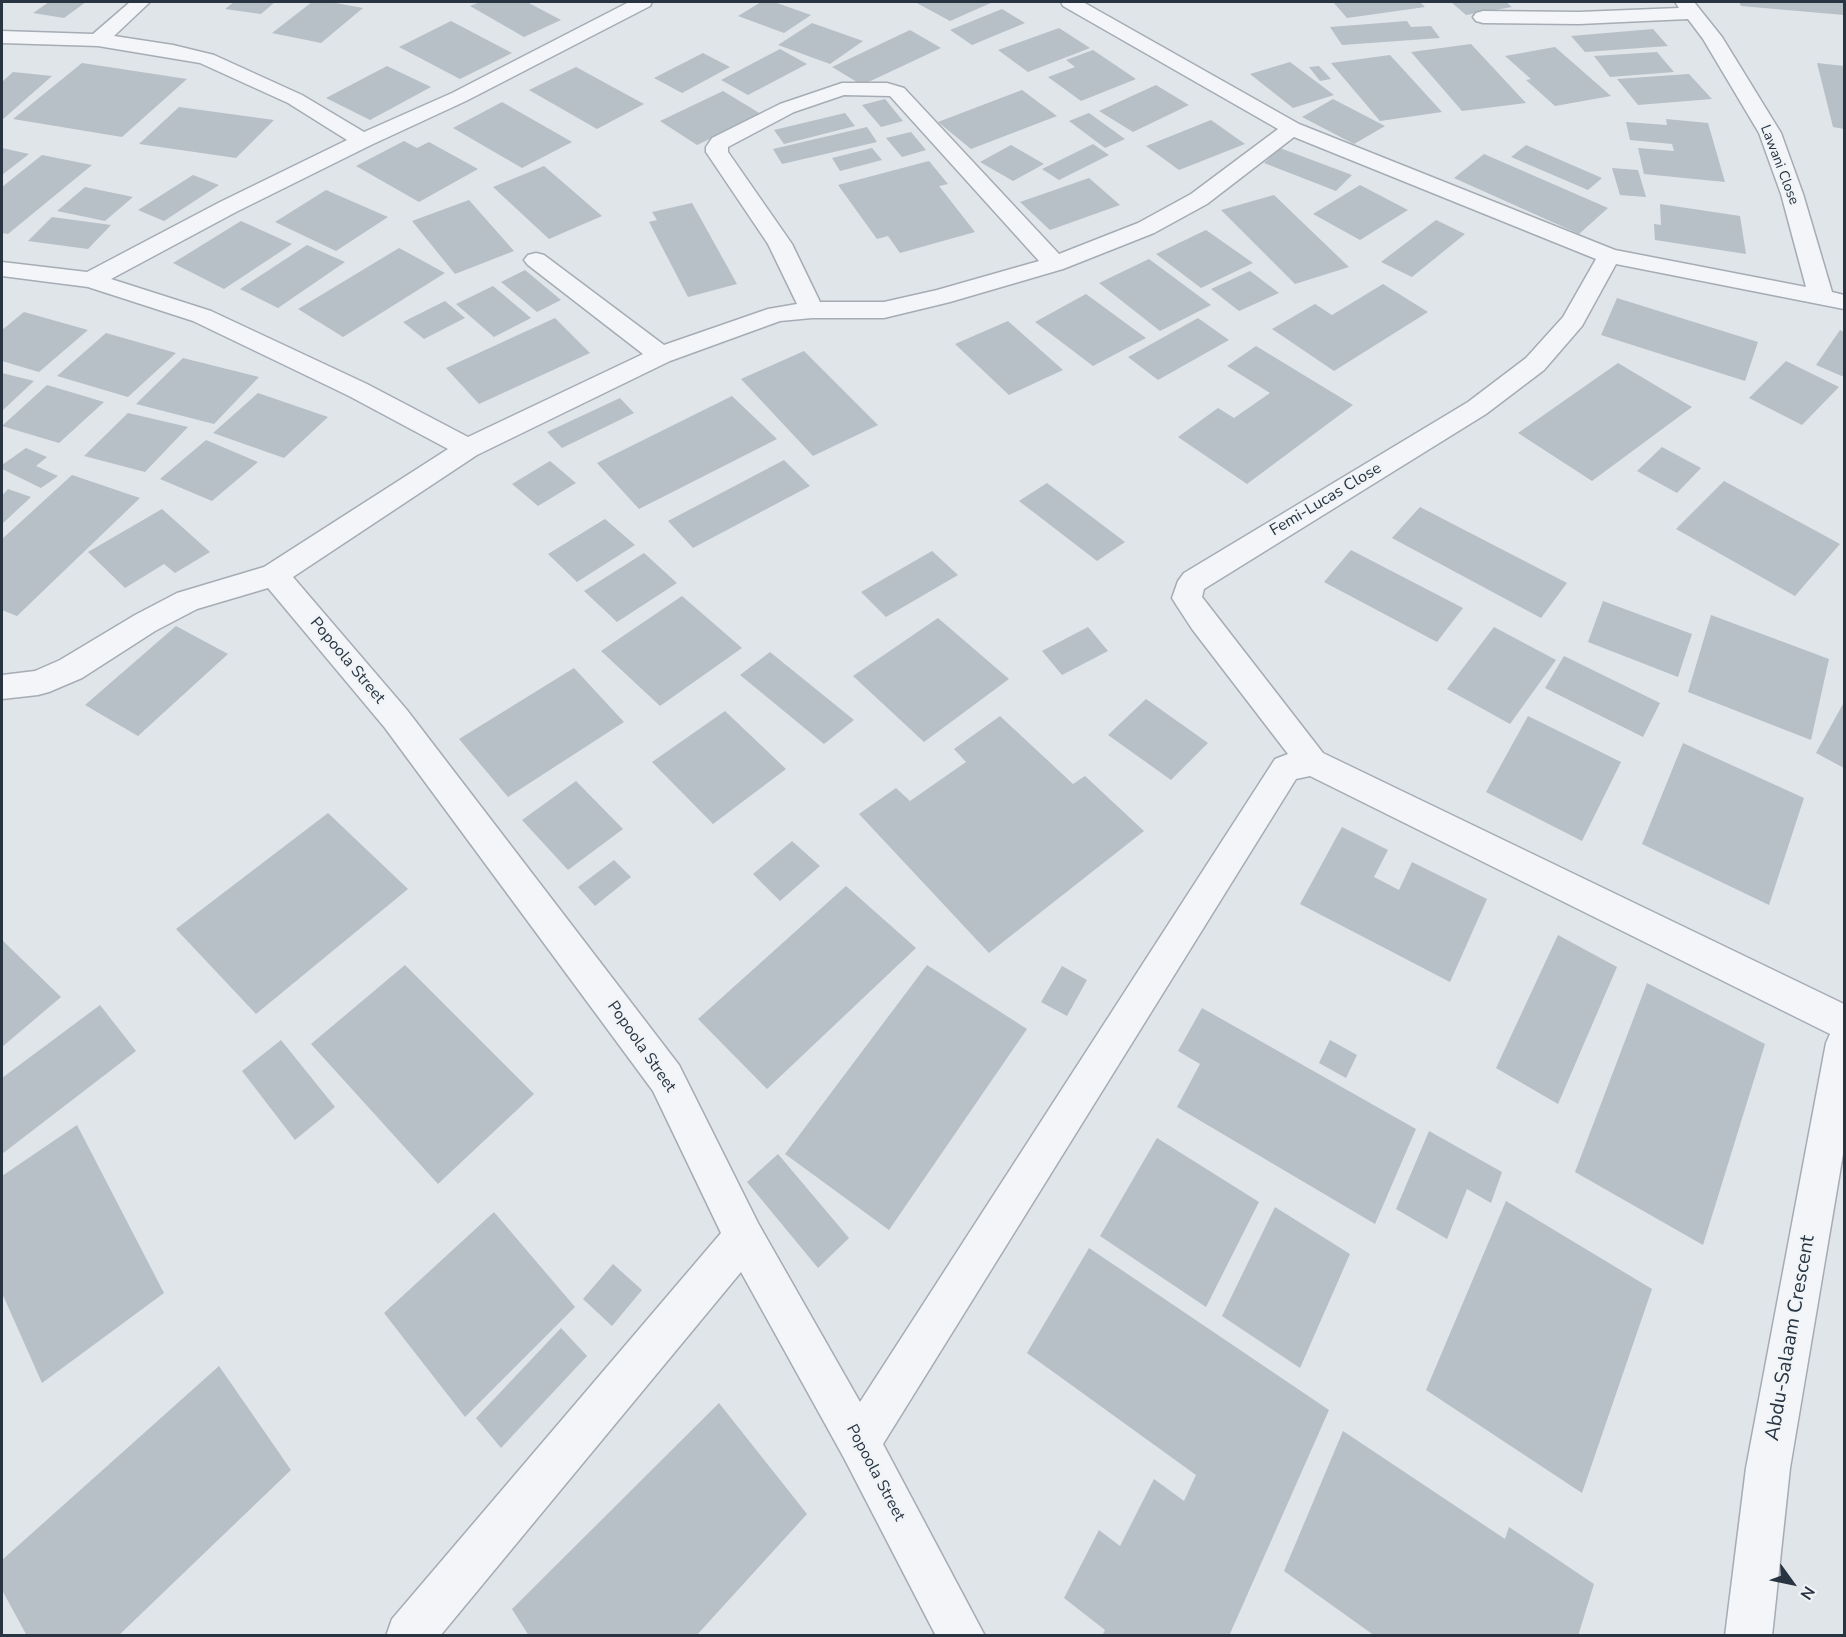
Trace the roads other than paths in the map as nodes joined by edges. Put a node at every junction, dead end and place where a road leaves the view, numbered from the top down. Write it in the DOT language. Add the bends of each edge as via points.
graph roads {
  1 [pos="141,2"];
  2 [pos="638,2"];
  3 [pos="1075,2"];
  4 [pos="1689,7"];
  5 [pos="1483,17"];
  6 [pos="2,37"];
  7 [pos="98,40"];
  8 [pos="1292,128"];
  9 [pos="363,140"];
  10 [pos="1609,256"];
  11 [pos="536,260"];
  12 [pos="1055,264"];
  13 [pos="2,268"];
  14 [pos="92,279"];
  15 [pos="1821,297"];
  16 [pos="1845,302"];
  17 [pos="812,310"];
  18 [pos="662,355"];
  19 [pos="468,448"];
  20 [pos="274,575"];
  21 [pos="2,687"];
  22 [pos="1312,762"];
  23 [pos="1845,1022"];
  24 [pos="1845,1043"];
  25 [pos="744,1237"];
  26 [pos="859,1443"];
  27 [pos="409,1635"];
  28 [pos="962,1635"];
  29 [pos="1748,1635"];
  1 -- 7 [label="street"];
  2 -- 9 [label="street" via="468,92"];
  3 -- 8 [label="street"];
  4 -- 5 [label="street" via="1579,18"];
  4 -- 15 [label="street, Lawani Close" via="1712,37 1770,133"];
  6 -- 7 [label="street"];
  7 -- 9 [label="street" via="207,59 295,99"];
  8 -- 10 [label="street"];
  8 -- 12 [label="street" via="1199,199 1146,228"];
  9 -- 14 [label="street"];
  10 -- 15 [label="street"];
  10 -- 22 [label="street, Femi-Lucas Close" via="1573,321 1535,364 1477,408 1194,581 1188,589 1187,598 1202,621"];
  11 -- 18 [label="street"];
  12 -- 17 [label="street" via="884,310"];
  12 -- 17 [label="street" via="897,92 842,89 787,108 717,147 780,244"];
  13 -- 14 [label="street"];
  14 -- 19 [label="street" via="202,316 358,390"];
  15 -- 16 [label="street"];
  17 -- 18 [label="street" via="777,314"];
  18 -- 19 [label="street"];
  19 -- 20 [label="street"];
  20 -- 21 [label="street" via="187,601 71,669 38,683"];
  20 -- 25 [label="street, Popoola Street" via="396,719 666,1078"];
  22 -- 23 [label="street"];
  22 -- 26 [label="street" via="1286,768"];
  24 -- 29 [label="street, Abdu-Salaam Crescent" via="1768,1467"];
  25 -- 26 [label="street, Popoola Street"];
  25 -- 27 [label="street"];
  26 -- 28 [label="street, Popoola Street"];
}
